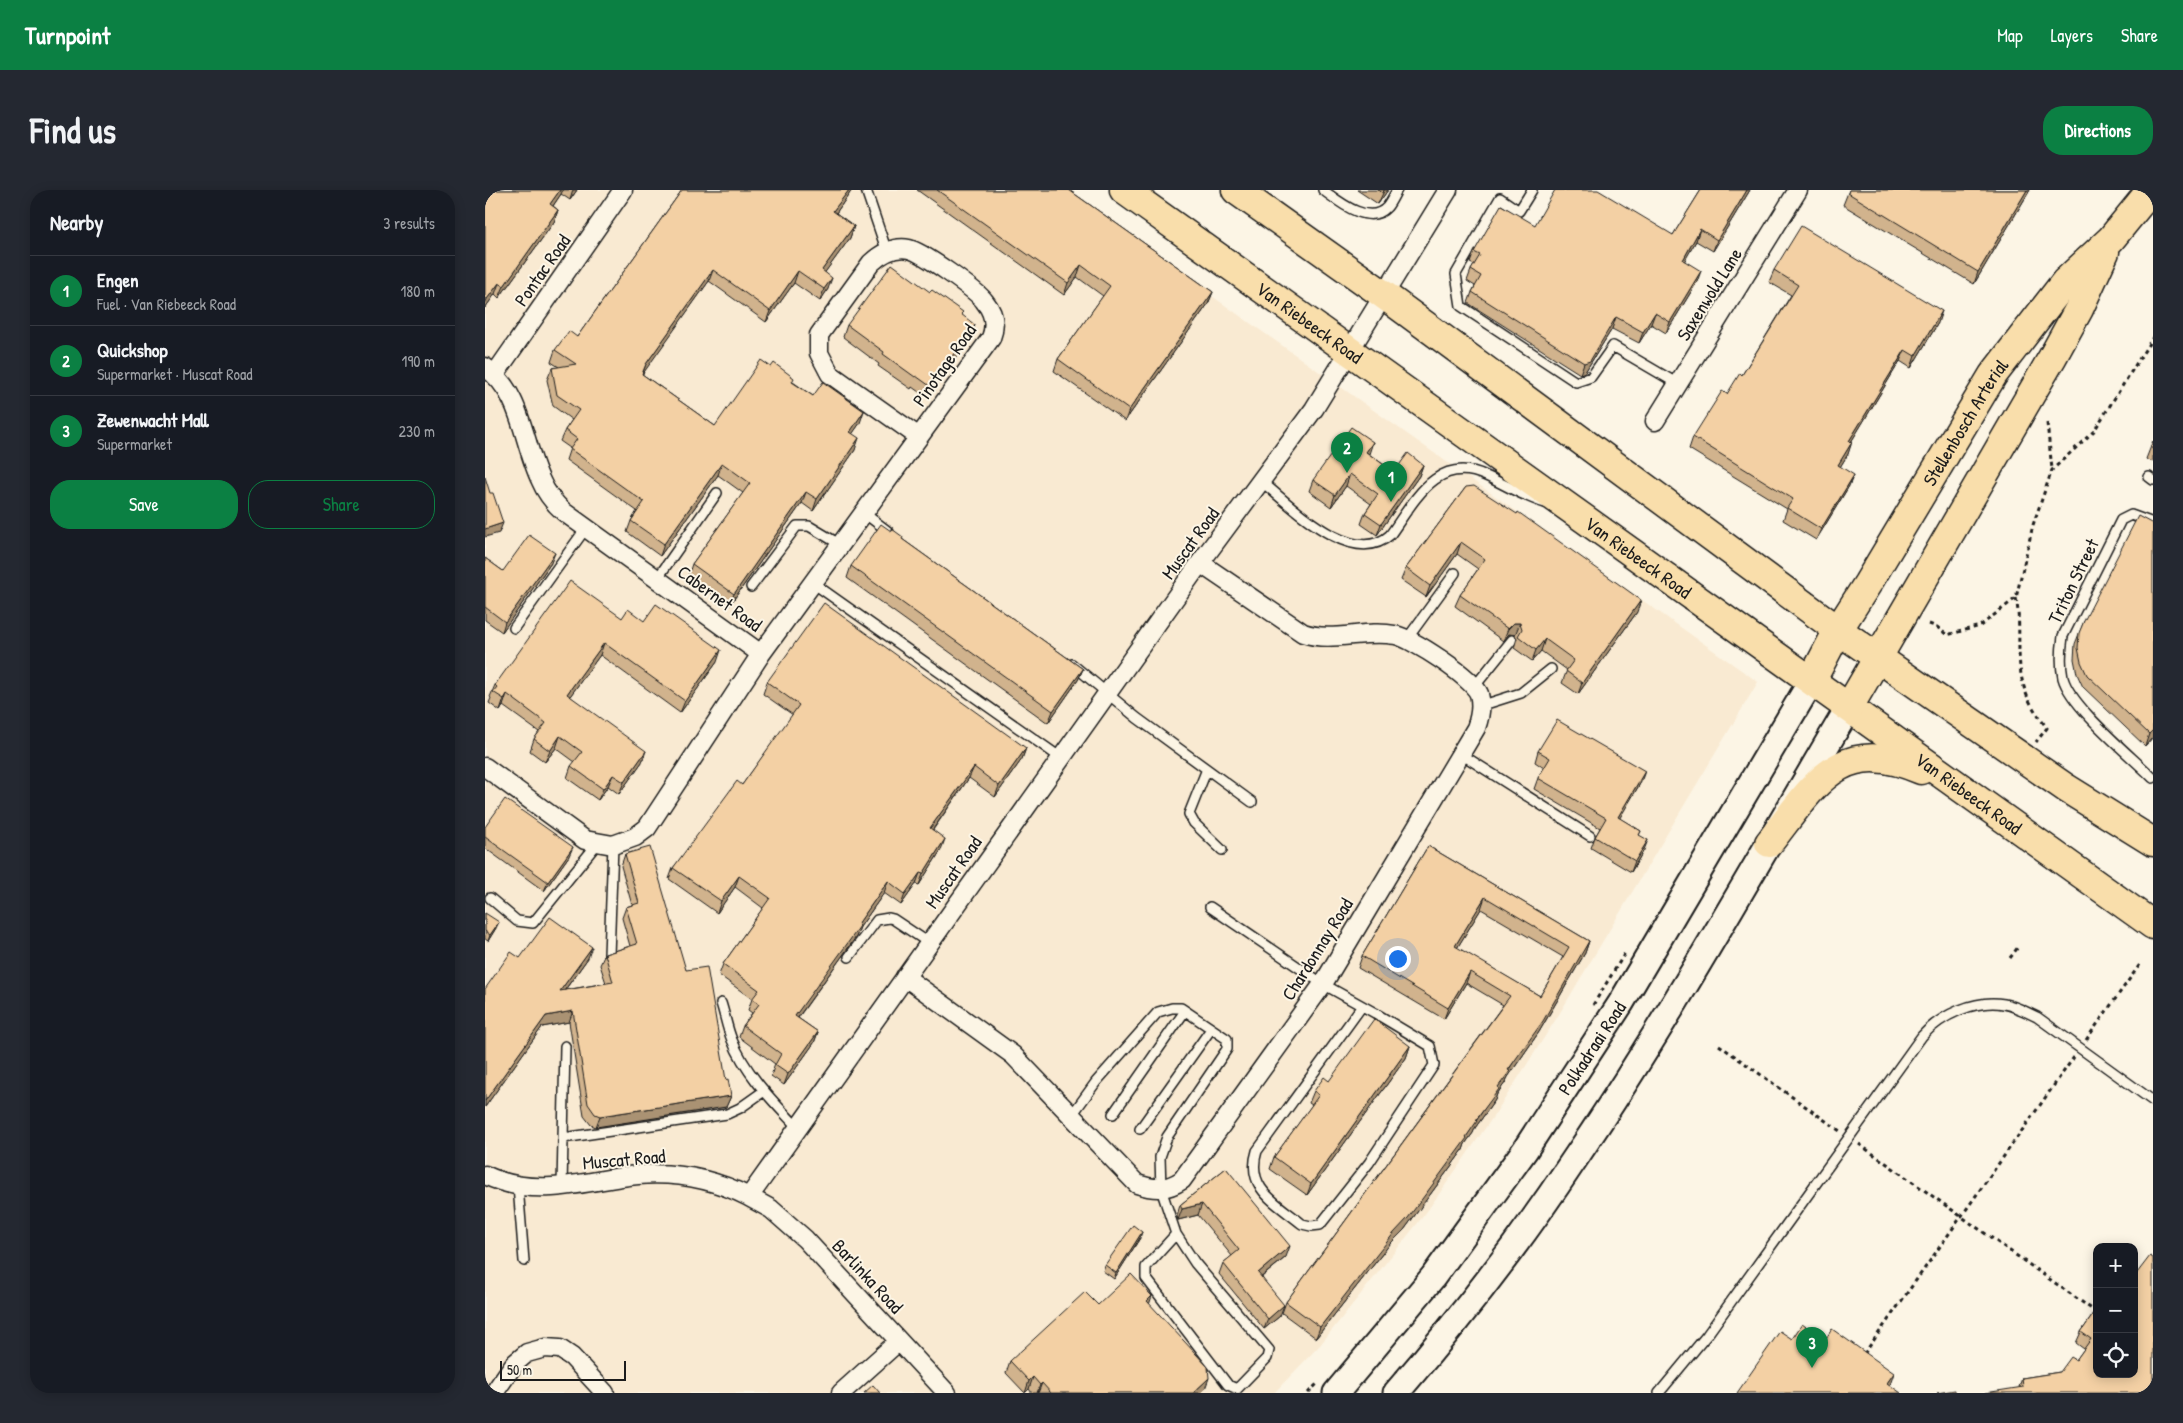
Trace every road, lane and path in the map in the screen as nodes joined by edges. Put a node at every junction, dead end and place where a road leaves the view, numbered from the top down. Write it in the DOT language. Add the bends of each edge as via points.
graph roads {
  1 [pos="623,190"];
  2 [pos="866,190"];
  3 [pos="1124,190"];
  4 [pos="1236,190"];
  5 [pos="1323,190"];
  6 [pos="1397,190"];
  7 [pos="1448,190"];
  8 [pos="1532,190"];
  9 [pos="1798,190"];
  10 [pos="2151,190"];
  11 [pos="2111,239"];
  12 [pos="887,252"];
  13 [pos="1384,295"];
  14 [pos="2153,337"];
  15 [pos="1350,352"];
  16 [pos="490,370"];
  17 [pos="1678,384"];
  18 [pos="1655,421"];
  19 [pos="2047,423"];
  20 [pos="919,438"];
  21 [pos="2052,470"];
  22 [pos="1261,482"];
  23 [pos="717,493"];
  24 [pos="1565,506"];
  25 [pos="864,514"];
  26 [pos="2153,523"];
  27 [pos="586,528"];
  28 [pos="895,536"];
  29 [pos="841,545"];
  30 [pos="1200,563"];
  31 [pos="1455,572"];
  32 [pos="657,579"];
  33 [pos="813,583"];
  34 [pos="751,587"];
  35 [pos="2016,598"];
  36 [pos="1929,624"];
  37 [pos="514,628"];
  38 [pos="1838,630"];
  39 [pos="1407,639"];
  40 [pos="1513,640"];
  41 [pos="761,654"];
  42 [pos="1061,656"];
  43 [pos="1878,657"];
  44 [pos="1551,669"];
  45 [pos="1812,680"];
  46 [pos="1475,686"];
  47 [pos="1107,694"];
  48 [pos="1480,706"];
  49 [pos="1849,707"];
  50 [pos="2035,743"];
  51 [pos="1461,754"];
  52 [pos="1061,758"];
  53 [pos="485,767"];
  54 [pos="1207,770"];
  55 [pos="2153,778"];
  56 [pos="1966,790"];
  57 [pos="1252,802"];
  58 [pos="1590,836"];
  59 [pos="1769,842"];
  60 [pos="2153,842"];
  61 [pos="605,844"];
  62 [pos="1222,850"];
  63 [pos="490,898"];
  64 [pos="1210,907"];
  65 [pos="2153,925"];
  66 [pos="929,943"];
  67 [pos="2018,948"];
  68 [pos="1627,949"];
  69 [pos="609,955"];
  70 [pos="849,957"];
  71 [pos="2010,958"];
  72 [pos="2141,963"];
  73 [pos="905,976"];
  74 [pos="1323,984"];
  75 [pos="721,1003"];
  76 [pos="1363,1006"];
  77 [pos="1591,1009"];
  78 [pos="1185,1011"];
  79 [pos="1211,1029"];
  80 [pos="1719,1045"];
  81 [pos="565,1046"];
  82 [pos="2080,1049"];
  83 [pos="763,1090"];
  84 [pos="2153,1102"];
  85 [pos="1113,1114"];
  86 [pos="1072,1115"];
  87 [pos="798,1128"];
  88 [pos="1140,1129"];
  89 [pos="1849,1137"];
  90 [pos="563,1138"];
  91 [pos="485,1175"];
  92 [pos="518,1186"];
  93 [pos="562,1186"];
  94 [pos="1161,1189"];
  95 [pos="749,1197"];
  96 [pos="1961,1216"];
  97 [pos="1176,1234"];
  98 [pos="524,1261"];
  99 [pos="2093,1311"];
  100 [pos="899,1341"];
  101 [pos="1860,1360"];
  102 [pos="1328,1387"];
  103 [pos="494,1393"];
  104 [pos="605,1393"];
  105 [pos="841,1393"];
  106 [pos="947,1393"];
  107 [pos="1308,1393"];
  108 [pos="1396,1393"];
  109 [pos="1659,1393"];
  1 -- 16 [label="street, Pontac Road"];
  2 -- 12 [label="lane"];
  3 -- 15 [label="main road, Van Riebeeck Road"];
  4 -- 13 [label="main road"];
  5 -- 6 [label="lane" via="1361,214 1386,208"];
  7 -- 13 [label="street, Muscat Road"];
  8 -- 17 [label="lane" via="1519,210 1500,198 1456,274 1461,306 1576,382 1591,378 1613,346"];
  9 -- 17 [label="street, Saxenwold Lane"];
  10 -- 11 [label="main road, Stellenbosch Arterial"];
  11 -- 38 [label="main road, Stellenbosch Arterial" via="2065,282 1993,375"];
  11 -- 43 [label="main road" via="2052,358"];
  12 -- 20 [label="street, Pinotage Road" via="871,263 819,335 819,354 830,374"];
  12 -- 20 [label="street, Pinotage Road" via="909,249 922,253 984,300 994,322 991,338"];
  13 -- 15 [label="street, Muscat Road"];
  13 -- 38 [label="main road"];
  14 -- 21 [label="path" via="2095,430"];
  15 -- 22 [label="street, Muscat Road"];
  15 -- 24 [label="main road, Van Riebeeck Road"];
  16 -- 27 [label="street, Cabernet Road" via="505,386 516,407 540,480 548,494 563,512"];
  17 -- 18 [label="street, Saxenwold Lane"];
  19 -- 21 [label="path"];
  20 -- 25 [label="street, Pinotage Road"];
  21 -- 35 [label="path" via="2033,526"];
  22 -- 24 [label="lane" via="1330,535 1359,545 1383,542 1435,478 1451,470 1484,475 1537,501"];
  22 -- 30 [label="street, Muscat Road"];
  23 -- 32 [label="lane"];
  24 -- 45 [label="main road, Van Riebeeck Road"];
  25 -- 28 [label="lane"];
  25 -- 29 [label="street, Pinotage Road"];
  26 -- 55 [label="lane, Triton Street" via="2131,515 2121,520 2063,636 2061,656 2063,679 2073,698"];
  27 -- 32 [label="street, Cabernet Road"];
  27 -- 37 [label="lane"];
  29 -- 33 [label="street, Pinotage Road"];
  29 -- 34 [label="lane" via="809,526 797,526"];
  30 -- 39 [label="street" via="1303,633 1317,636 1387,634"];
  30 -- 47 [label="street, Muscat Road"];
  31 -- 39 [label="lane"];
  32 -- 41 [label="street, Cabernet Road"];
  33 -- 41 [label="street, Pinotage Road"];
  33 -- 52 [label="lane"];
  35 -- 36 [label="path" via="1980,626 1947,635"];
  35 -- 50 [label="path" via="2024,688 2047,728"];
  38 -- 43 [label="main road"];
  38 -- 45 [label="main road, Stellenbosch Arterial"];
  39 -- 46 [label="street"];
  40 -- 46 [label="lane"];
  41 -- 61 [label="street, Cabernet Road" via="647,828 635,837"];
  42 -- 47 [label="lane"];
  43 -- 49 [label="main road"];
  43 -- 60 [label="main road" via="2066,788"];
  44 -- 48 [label="lane" via="1521,693"];
  45 -- 49 [label="main road, Van Riebeeck Road"];
  45 -- 102 [label="main road, Polkadraai Road" via="1621,1003 1525,1150 1438,1270"];
  46 -- 48 [label="street, Chardonnay Road"];
  47 -- 52 [label="street, Muscat Road"];
  47 -- 54 [label="lane"];
  48 -- 51 [label="street, Chardonnay Road" via="1476,728"];
  49 -- 56 [label="main road, Van Riebeeck Road"];
  49 -- 59 [label="main road"];
  51 -- 58 [label="lane"];
  51 -- 74 [label="street, Chardonnay Road"];
  52 -- 66 [label="street, Muscat Road"];
  53 -- 61 [label="street" via="585,840"];
  54 -- 57 [label="lane"];
  54 -- 62 [label="lane" via="1189,814"];
  56 -- 59 [label="main road" via="1901,761 1858,760 1830,771 1817,781"];
  56 -- 65 [label="main road, Van Riebeeck Road"];
  59 -- 108 [label="main road" via="1661,1024 1572,1165 1458,1318"];
  61 -- 63 [label="lane" via="533,923 517,921"];
  61 -- 69 [label="lane"];
  64 -- 74 [label="lane"];
  66 -- 70 [label="lane" via="893,919 877,920"];
  66 -- 73 [label="street, Muscat Road"];
  67 -- 71 [label="path"];
  68 -- 77 [label="path"];
  72 -- 82 [label="path"];
  73 -- 86 [label="street" via="1013,1055"];
  73 -- 87 [label="street, Muscat Road"];
  74 -- 76 [label="lane"];
  74 -- 94 [label="street, Chardonnay Road" via="1182,1180"];
  75 -- 83 [label="lane" via="738,1054"];
  76 -- 76 [label="lane" via="1257,1151 1254,1161 1253,1169 1261,1190 1307,1226 1320,1225 1369,1163 1434,1065 1430,1046"];
  78 -- 79 [label="lane"];
  78 -- 85 [label="lane"];
  78 -- 86 [label="lane" via="1176,1007 1158,1012 1096,1082"];
  79 -- 88 [label="lane"];
  79 -- 94 [label="lane" via="1227,1039 1227,1049 1167,1137 1160,1157"];
  80 -- 89 [label="path"];
  81 -- 90 [label="lane"];
  82 -- 84 [label="lane"];
  82 -- 89 [label="lane" via="2037,1017 2010,1006 1993,1004 1954,1012 1923,1036"];
  82 -- 96 [label="path"];
  83 -- 87 [label="lane"];
  83 -- 90 [label="lane" via="727,1114"];
  86 -- 94 [label="street" via="1137,1184"];
  87 -- 95 [label="street, Muscat Road"];
  89 -- 96 [label="path"];
  89 -- 109 [label="lane" via="1707,1334"];
  90 -- 93 [label="lane"];
  91 -- 92 [label="street, Muscat Road"];
  92 -- 93 [label="street, Muscat Road"];
  92 -- 98 [label="lane"];
  93 -- 95 [label="street, Muscat Road" via="661,1174 701,1178"];
  94 -- 97 [label="lane"];
  95 -- 100 [label="street, Barlinka Road" via="771,1209 794,1228"];
  96 -- 99 [label="path"];
  96 -- 101 [label="path"];
  97 -- 97 [label="lane" via="1146,1267 1146,1278 1228,1385 1237,1389 1267,1358 1269,1350 1195,1263"];
  100 -- 105 [label="street"];
  100 -- 106 [label="street, Barlinka Road"];
  102 -- 107 [label="path"];
  103 -- 104 [label="street" via="514,1364 527,1352 545,1348 560,1349 572,1357"];
}
